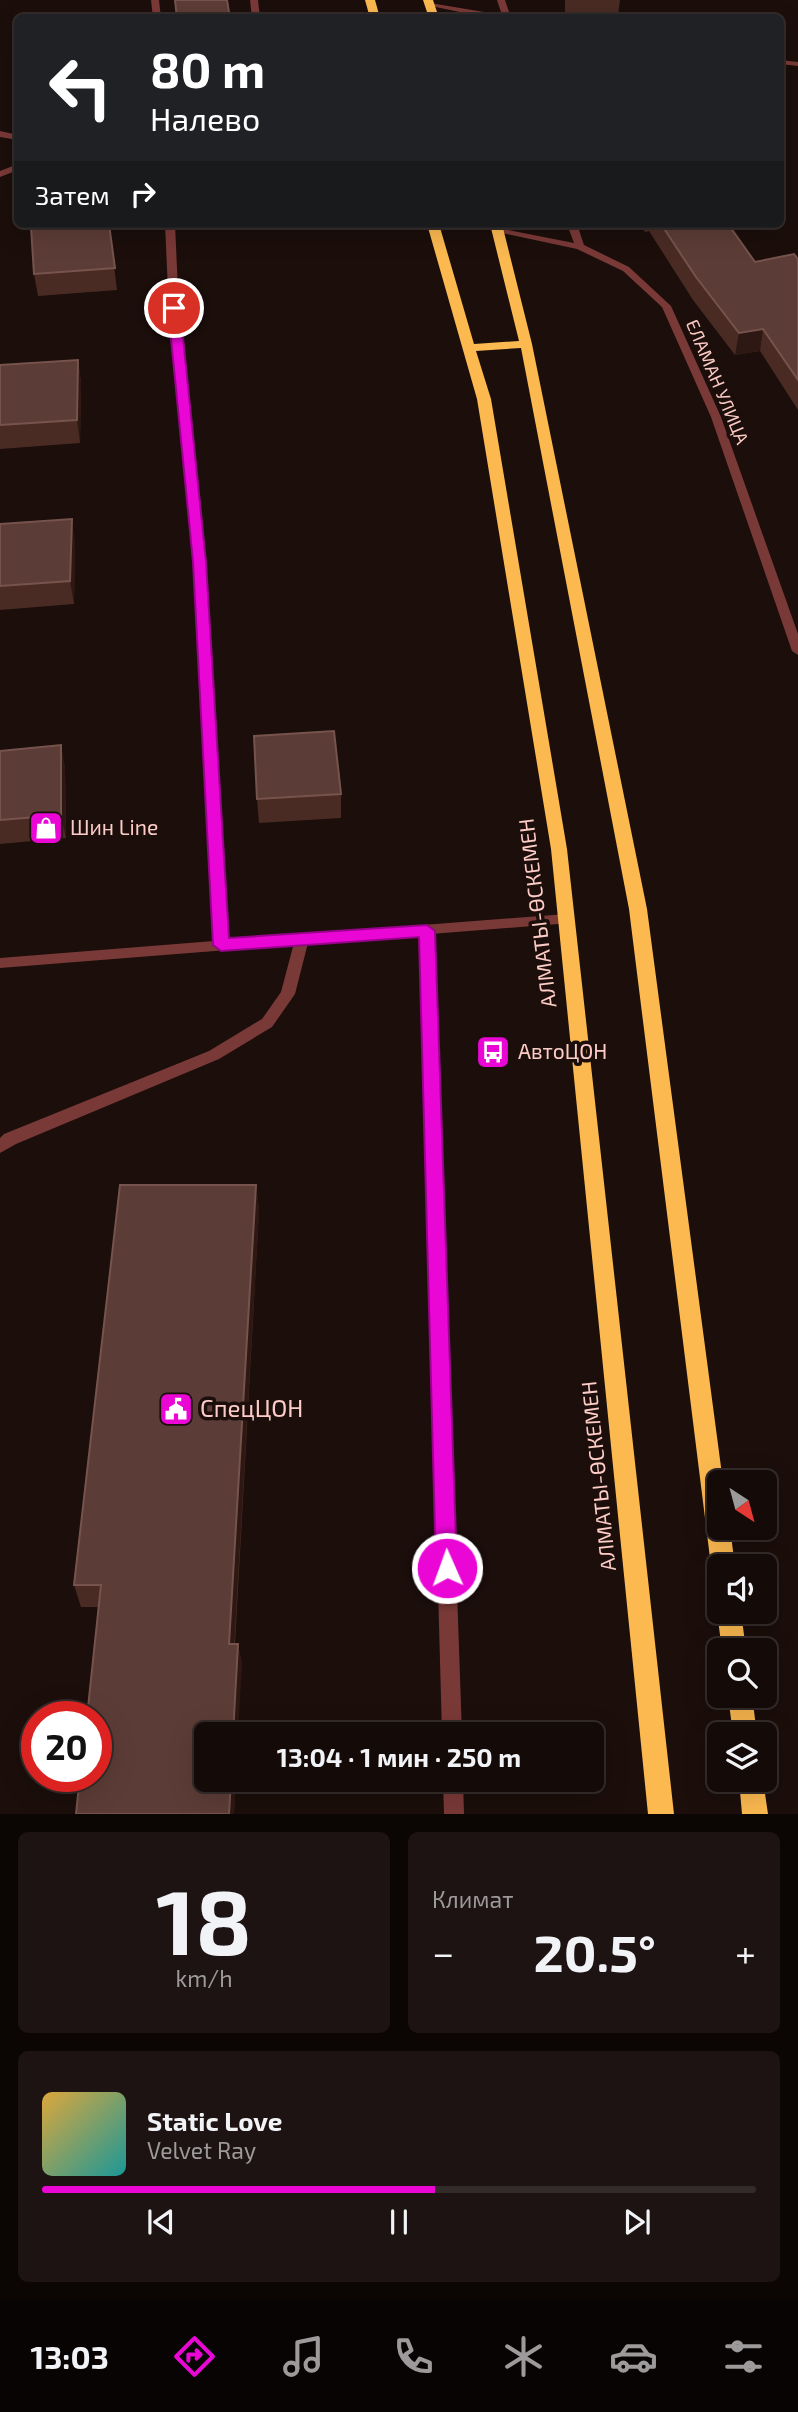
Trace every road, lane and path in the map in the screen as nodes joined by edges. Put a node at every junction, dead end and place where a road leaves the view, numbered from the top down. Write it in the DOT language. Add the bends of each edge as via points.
graph roads {
  1 [pos="429,3"];
  2 [pos="485,14"];
  3 [pos="170,228"];
  4 [pos="434,228"];
  5 [pos="497,228"];
  6 [pos="501,228"];
  7 [pos="573,228"];
  8 [pos="580,247"];
  9 [pos="527,344"];
  10 [pos="469,348"];
  11 [pos="798,651"];
  12 [pos="566,919"];
  13 [pos="427,931"];
  14 [pos="302,939"];
  15 [pos="221,945"];
  16 [pos="0,963"];
  17 [pos="0,1146"];
  18 [pos="721,1554"];
  19 [pos="452,1722"];
  20 [pos="453,1792"];
  21 [pos="752,1792"];
  22 [pos="454,1814"];
  23 [pos="661,1814"];
  24 [pos="755,1814"];
  1 -- 2 [label="street"];
  3 -- 15 [label="street" via="175,335 200,562"];
  4 -- 10 [label="main road, АЛМАТЫ-ӨСКЕМЕН"];
  5 -- 9 [label="main road"];
  6 -- 8 [label="street, ЕЛАМАН УЛИЦА"];
  7 -- 8 [label="street"];
  8 -- 11 [label="street, ЕЛАМАН УЛИЦА" via="626,269 666,306 716,417"];
  9 -- 10 [label="main road"];
  9 -- 18 [label="main road" via="638,909"];
  10 -- 12 [label="main road, АЛМАТЫ-ӨСКЕМЕН" via="484,399 559,849"];
  12 -- 13 [label="street"];
  12 -- 23 [label="main road, АЛМАТЫ-ӨСКЕМЕН"];
  13 -- 14 [label="street"];
  13 -- 19 [label="street"];
  14 -- 15 [label="street"];
  14 -- 17 [label="street" via="288,994 267,1023 214,1055"];
  15 -- 16 [label="street"];
  20 -- 22 [label="street"];
  21 -- 24 [label="main road"];
}
